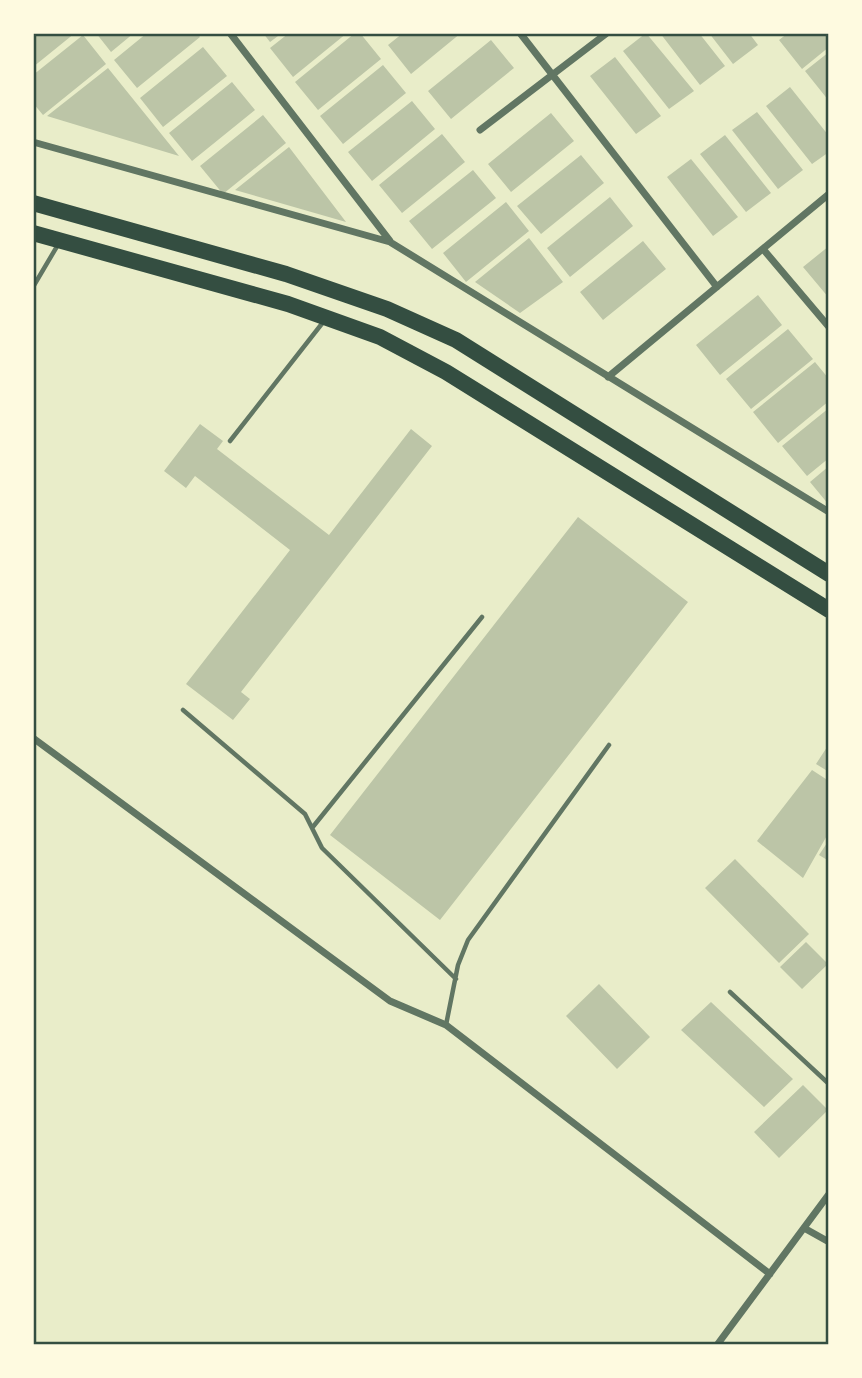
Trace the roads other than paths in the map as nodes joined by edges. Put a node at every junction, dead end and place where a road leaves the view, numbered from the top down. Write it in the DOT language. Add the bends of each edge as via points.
graph roads {
  1 [pos="230,33"];
  2 [pos="520,33"];
  3 [pos="607,33"];
  4 [pos="552,75"];
  5 [pos="480,130"];
  6 [pos="33,142"];
  7 [pos="829,194"];
  8 [pos="33,202"];
  9 [pos="33,233"];
  10 [pos="60,240"];
  11 [pos="390,242"];
  12 [pos="763,249"];
  13 [pos="33,287"];
  14 [pos="717,287"];
  15 [pos="327,318"];
  16 [pos="829,327"];
  17 [pos="607,377"];
  18 [pos="230,441"];
  19 [pos="829,512"];
  20 [pos="829,574"];
  21 [pos="829,610"];
  22 [pos="482,617"];
  23 [pos="183,710"];
  24 [pos="33,738"];
  25 [pos="609,745"];
  26 [pos="312,828"];
  27 [pos="456,979"];
  28 [pos="730,992"];
  29 [pos="446,1025"];
  30 [pos="829,1084"];
  31 [pos="829,1194"];
  32 [pos="804,1228"];
  33 [pos="829,1242"];
  34 [pos="770,1274"];
  35 [pos="718,1345"];
  1 -- 11 [label="street"];
  2 -- 4 [label="street"];
  3 -- 4 [label="street"];
  4 -- 5 [label="street"];
  4 -- 14 [label="street"];
  6 -- 11 [label="street"];
  7 -- 12 [label="street"];
  8 -- 20 [label="main road" via="286,274 387,309 456,340"];
  9 -- 10 [label="main road"];
  10 -- 13 [label="lane"];
  10 -- 15 [label="main road"];
  11 -- 17 [label="street"];
  12 -- 14 [label="street"];
  12 -- 16 [label="street"];
  14 -- 17 [label="street"];
  15 -- 18 [label="lane"];
  15 -- 21 [label="main road" via="380,337 446,372"];
  17 -- 19 [label="street"];
  22 -- 26 [label="lane"];
  23 -- 26 [label="lane" via="298,806"];
  24 -- 29 [label="street" via="390,1000"];
  25 -- 27 [label="lane" via="468,940"];
  26 -- 27 [label="lane" via="322,848"];
  27 -- 29 [label="lane"];
  28 -- 30 [label="lane"];
  29 -- 34 [label="street"];
  31 -- 32 [label="street"];
  32 -- 33 [label="street"];
  32 -- 34 [label="street"];
  34 -- 35 [label="street"];
}
